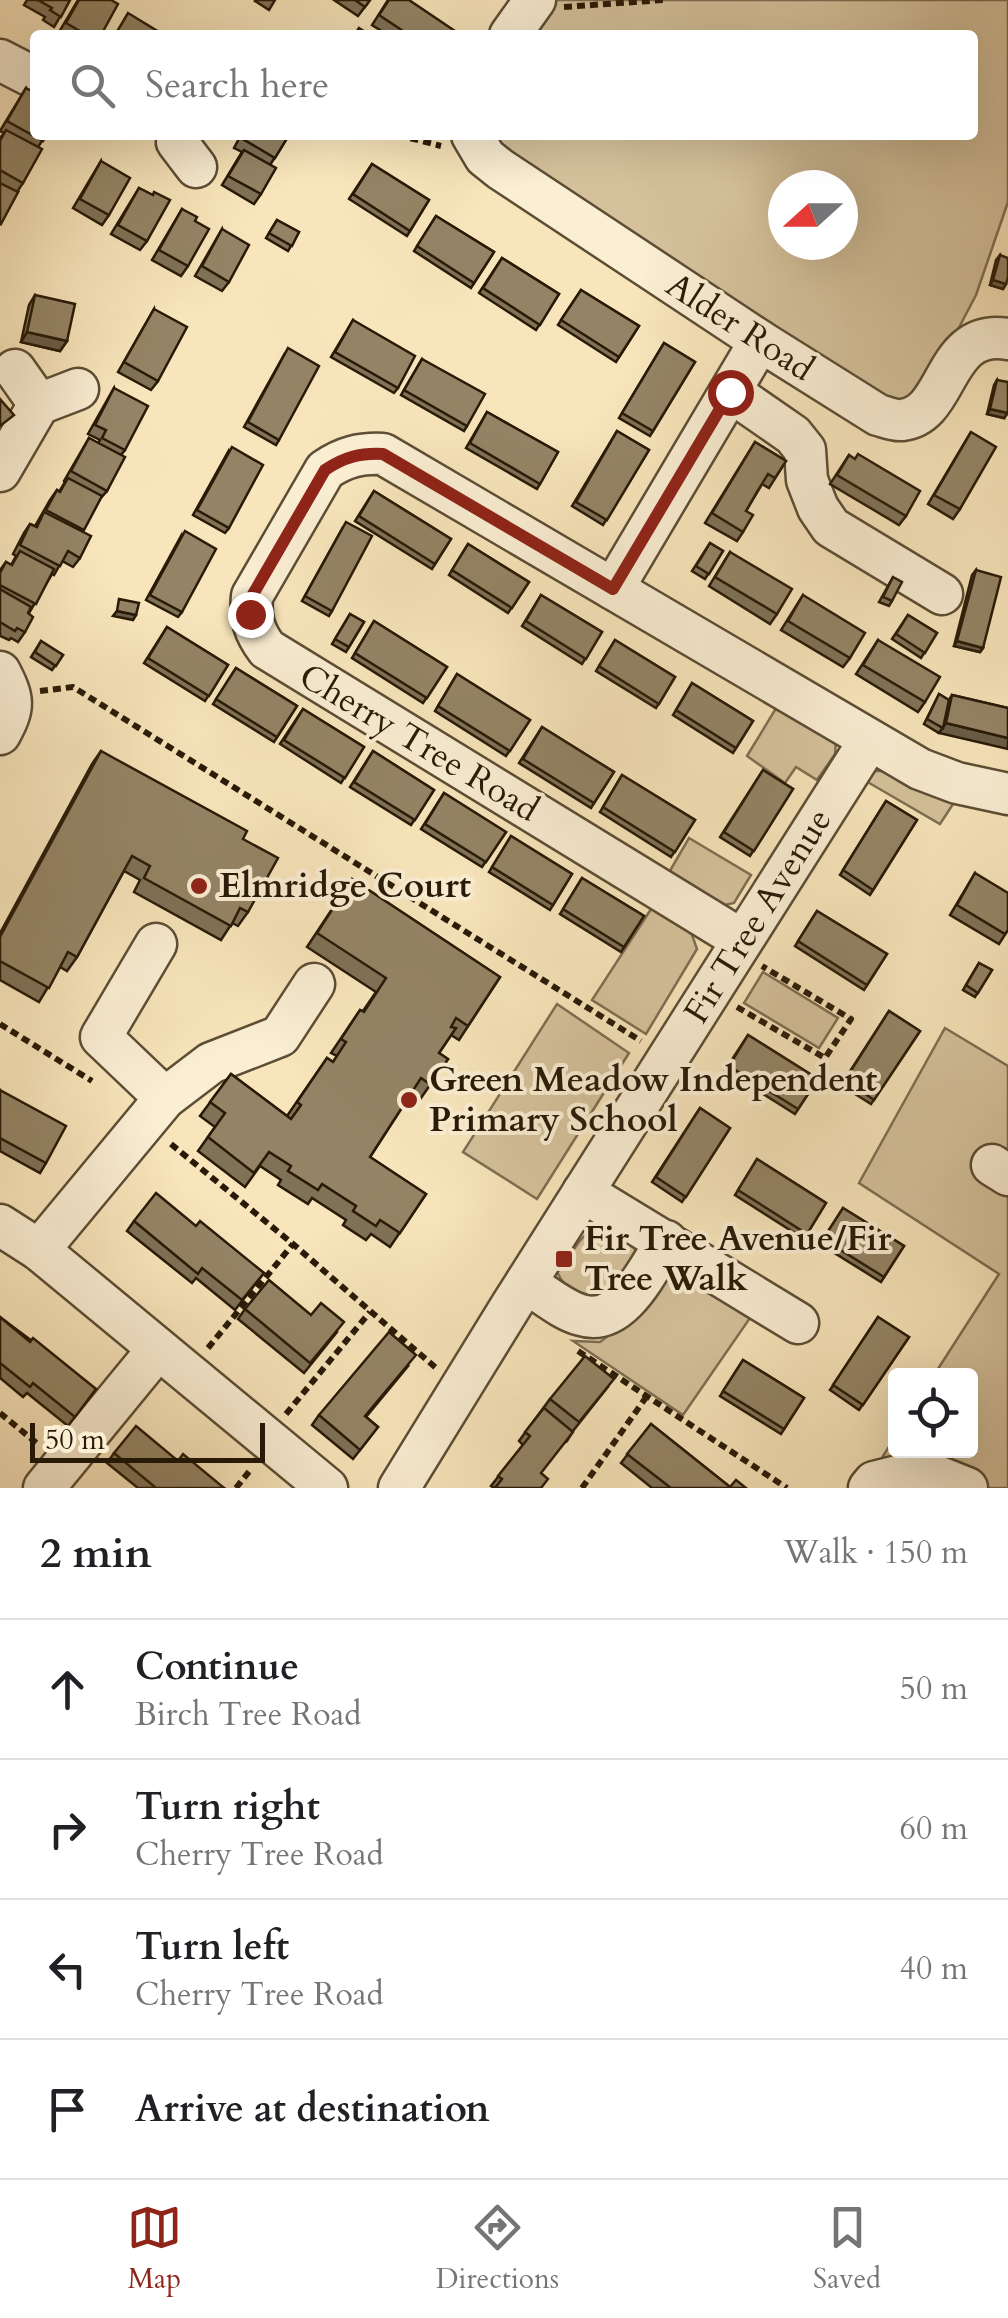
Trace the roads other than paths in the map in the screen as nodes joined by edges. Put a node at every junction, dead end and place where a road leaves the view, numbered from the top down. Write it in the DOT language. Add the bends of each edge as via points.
graph roads {
  1 [pos="0,60"];
  2 [pos="30,75"];
  3 [pos="475,140"];
  4 [pos="1008,339"];
  5 [pos="760,341"];
  6 [pos="15,370"];
  7 [pos="78,388"];
  8 [pos="730,392"];
  9 [pos="39,404"];
  10 [pos="0,471"];
  11 [pos="613,589"];
  12 [pos="942,594"];
  13 [pos="6,683"];
  14 [pos="0,734"];
  15 [pos="868,741"];
  16 [pos="1008,794"];
  17 [pos="156,944"];
  18 [pos="739,945"];
  19 [pos="314,984"];
  20 [pos="150,1116"];
  21 [pos="583,1192"];
  22 [pos="0,1225"];
  23 [pos="666,1241"];
  24 [pos="39,1250"];
  25 [pos="526,1283"];
  26 [pos="798,1323"];
  27 [pos="173,1361"];
  28 [pos="44,1488"];
  29 [pos="327,1488"];
  30 [pos="399,1488"];
  31 [pos="869,1488"];
  32 [pos="967,1488"];
  1 -- 2 [label="street"];
  3 -- 5 [label="street, Alder Road" via="500,169"];
  4 -- 5 [label="street, Alder Road" via="986,340 960,354 929,405 899,421 878,415"];
  5 -- 8 [label="street"];
  6 -- 9 [label="street"];
  7 -- 9 [label="street"];
  8 -- 11 [label="street"];
  8 -- 12 [label="street" via="805,450 806,480 831,527"];
  9 -- 10 [label="street"];
  11 -- 15 [label="street, Cherry Tree Road"];
  11 -- 18 [label="street, Cherry Tree Road" via="383,454 362,454 325,470 252,596 250,614 267,650"];
  13 -- 14 [label="street" via="9,718"];
  15 -- 16 [label="street, Cherry Tree Road" via="920,769"];
  15 -- 18 [label="street, Fir Tree Avenue"];
  17 -- 20 [label="street" via="100,1037"];
  18 -- 21 [label="street, Fir Tree Avenue"];
  19 -- 20 [label="street" via="280,1036 211,1063"];
  20 -- 24 [label="street"];
  21 -- 23 [label="street"];
  21 -- 25 [label="street, Fir Tree Avenue"];
  22 -- 24 [label="street"];
  23 -- 25 [label="street" via="625,1302 604,1316 578,1315"];
  23 -- 26 [label="street"];
  24 -- 27 [label="street"];
  25 -- 30 [label="street, Fir Tree Avenue"];
  27 -- 28 [label="street"];
  27 -- 29 [label="street"];
  31 -- 32 [label="street" via="922,1470"];
}
